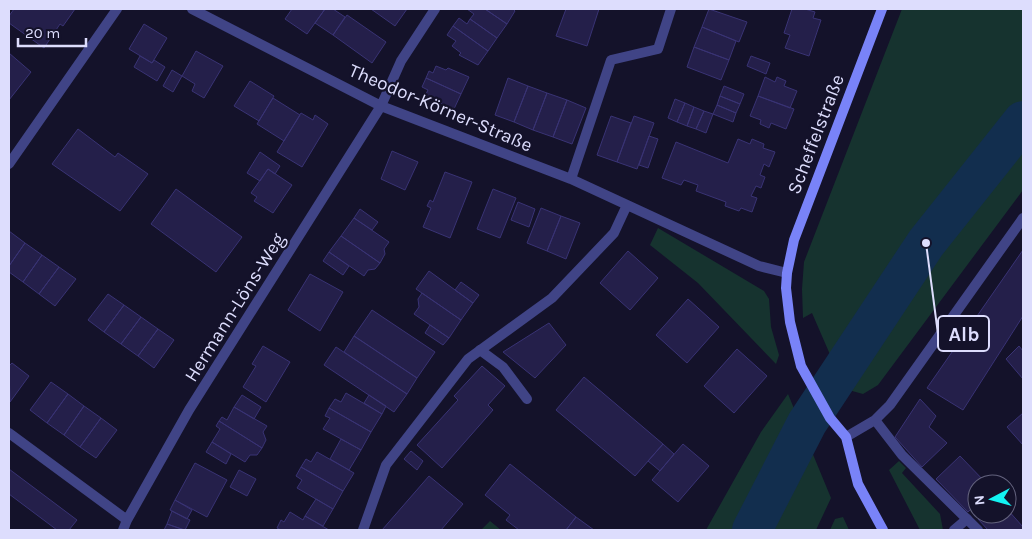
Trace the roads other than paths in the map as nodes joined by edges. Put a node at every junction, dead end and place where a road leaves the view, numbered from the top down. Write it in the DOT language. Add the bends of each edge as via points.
graph roads {
  1 [pos="117,9"];
  2 [pos="192,9"];
  3 [pos="435,9"];
  4 [pos="671,9"];
  5 [pos="882,9"];
  6 [pos="382,106"];
  7 [pos="9,164"];
  8 [pos="571,180"];
  9 [pos="627,205"];
  10 [pos="1023,218"];
  11 [pos="787,273"];
  12 [pos="480,350"];
  13 [pos="527,399"];
  14 [pos="875,420"];
  15 [pos="9,433"];
  16 [pos="846,437"];
  17 [pos="967,519"];
  18 [pos="125,525"];
  19 [pos="363,530"];
  20 [pos="882,530"];
  21 [pos="954,530"];
  1 -- 7 [label="street"];
  2 -- 6 [label="street, Theodor-Körner-Straße"];
  3 -- 6 [label="street, Hermann-Löns-Weg" via="401,61"];
  4 -- 8 [label="street" via="658,50 611,60"];
  5 -- 11 [label="street, Scheffelstraße" via="794,240"];
  6 -- 8 [label="street, Theodor-Körner-Straße"];
  6 -- 18 [label="street, Hermann-Löns-Weg" via="189,410"];
  8 -- 9 [label="street, Theodor-Körner-Straße"];
  9 -- 11 [label="street, Theodor-Körner-Straße" via="759,266"];
  9 -- 12 [label="street" via="614,233 552,298"];
  10 -- 14 [label="street" via="890,405"];
  11 -- 16 [label="street, Scheffelstraße" via="790,322 804,371 830,418"];
  12 -- 13 [label="street" via="503,367"];
  12 -- 19 [label="street" via="468,358 386,465"];
  14 -- 16 [label="street"];
  14 -- 17 [label="street" via="902,455"];
  15 -- 18 [label="street"];
  16 -- 20 [label="street" via="858,484"];
  17 -- 21 [label="street"];
}
